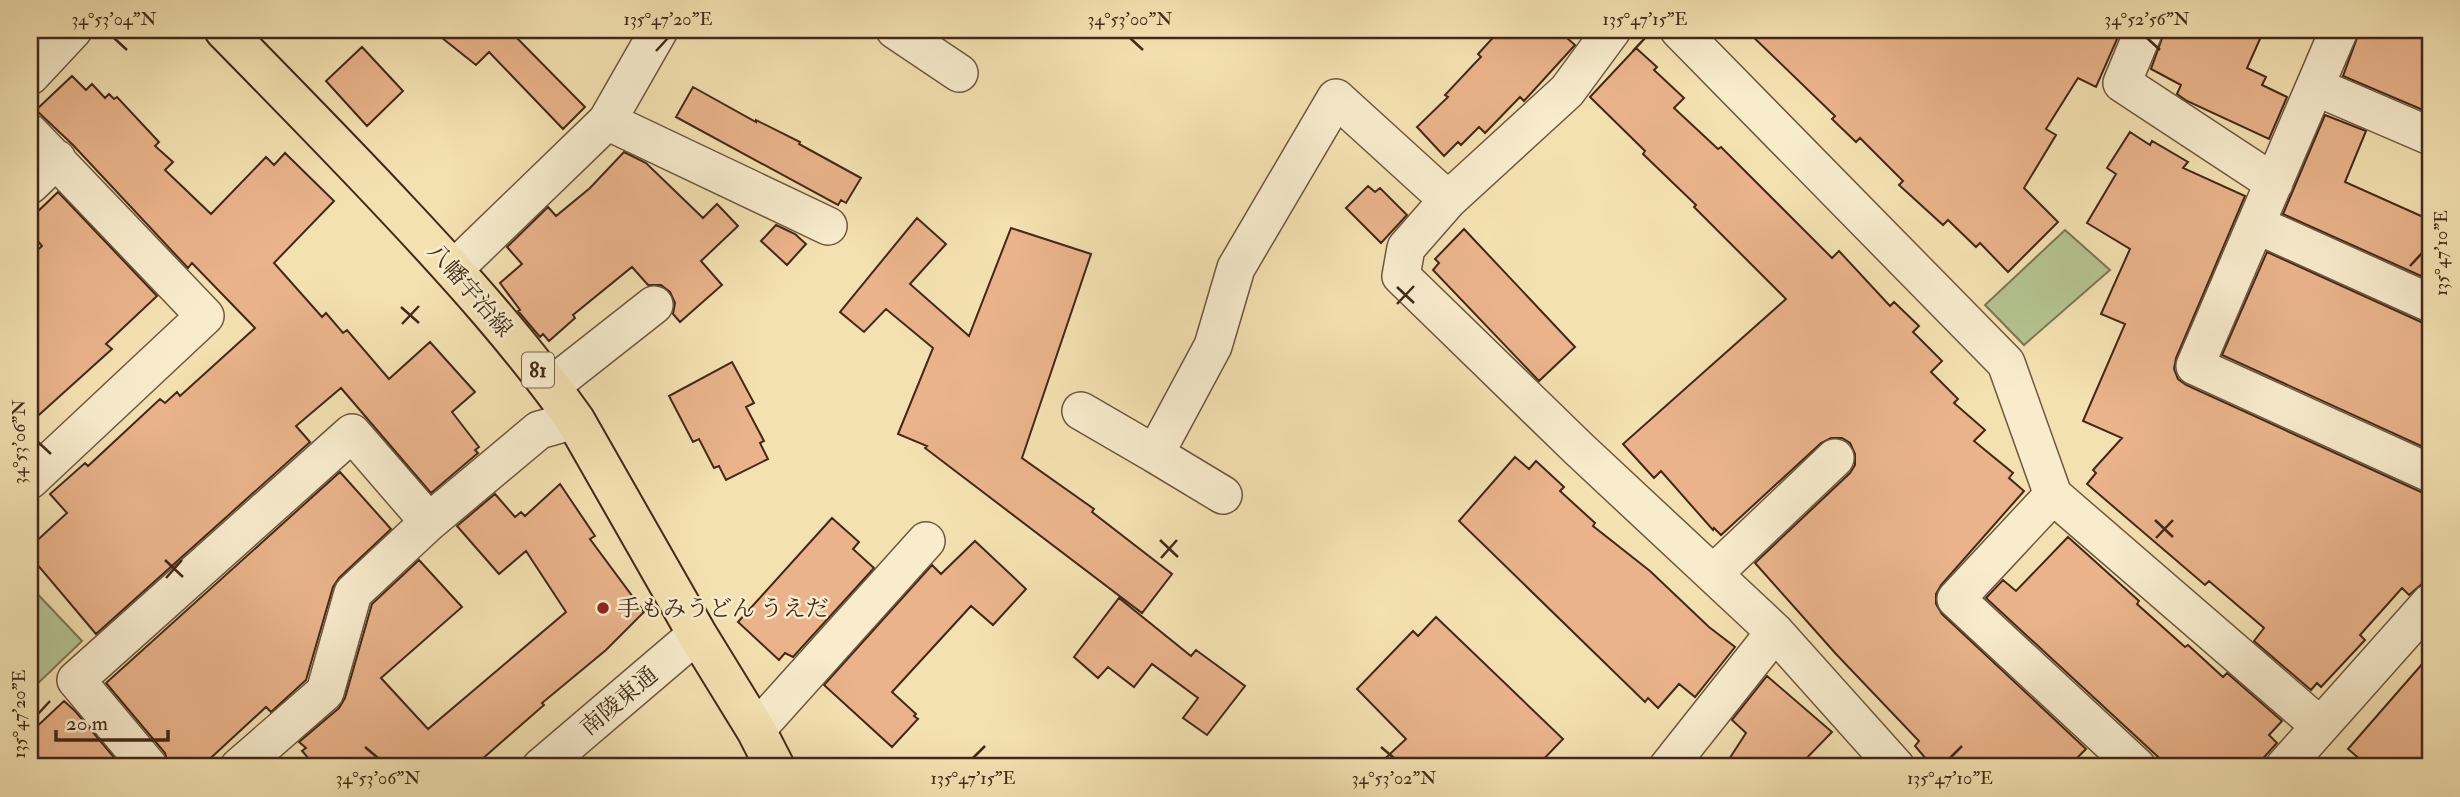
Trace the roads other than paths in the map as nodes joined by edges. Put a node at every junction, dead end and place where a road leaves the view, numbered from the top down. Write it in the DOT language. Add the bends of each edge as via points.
graph roads {
  1 [pos="74,30"];
  2 [pos="224,30"];
  3 [pos="895,30"];
  4 [pos="1612,30"];
  5 [pos="1679,30"];
  6 [pos="2144,30"];
  7 [pos="2339,30"];
  8 [pos="657,31"];
  9 [pos="959,73"];
  10 [pos="30,75"];
  11 [pos="2316,87"];
  12 [pos="607,121"];
  13 [pos="30,133"];
  14 [pos="2430,136"];
  15 [pos="57,159"];
  16 [pos="2274,183"];
  17 [pos="30,185"];
  18 [pos="1448,200"];
  19 [pos="2257,225"];
  20 [pos="828,226"];
  21 [pos="454,269"];
  22 [pos="2430,303"];
  23 [pos="654,305"];
  24 [pos="551,386"];
  25 [pos="1081,411"];
  26 [pos="575,420"];
  27 [pos="1155,454"];
  28 [pos="1835,458"];
  29 [pos="2430,473"];
  30 [pos="30,480"];
  31 [pos="1223,495"];
  32 [pos="2053,495"];
  33 [pos="429,522"];
  34 [pos="926,541"];
  35 [pos="1713,574"];
  36 [pos="2430,603"];
  37 [pos="1775,632"];
  38 [pos="697,634"];
  39 [pos="2320,726"];
  40 [pos="756,730"];
  41 [pos="149,767"];
  42 [pos="239,767"];
  43 [pos="541,767"];
  44 [pos="775,767"];
  45 [pos="1668,767"];
  46 [pos="1896,767"];
  47 [pos="2137,767"];
  48 [pos="2284,767"];
  1 -- 10 [label="street"];
  2 -- 21 [label="main road, 八幡宇治線 / 81"];
  3 -- 9 [label="street"];
  4 -- 18 [label="street" via="1567,91"];
  5 -- 32 [label="street" via="2006,363"];
  6 -- 16 [label="street" via="2122,83"];
  7 -- 11 [label="street"];
  8 -- 12 [label="street"];
  11 -- 14 [label="street"];
  11 -- 16 [label="street"];
  12 -- 20 [label="street"];
  12 -- 21 [label="street"];
  13 -- 15 [label="street"];
  15 -- 17 [label="street"];
  15 -- 30 [label="street" via="205,316"];
  16 -- 19 [label="street"];
  18 -- 27 [label="street" via="1336,98 1236,268 1213,346"];
  18 -- 35 [label="street" via="1406,248 1401,276"];
  19 -- 22 [label="street"];
  19 -- 29 [label="street" via="2195,366"];
  21 -- 24 [label="main road, 八幡宇治線 / 81"];
  23 -- 24 [label="street"];
  24 -- 26 [label="main road, 八幡宇治線 / 81"];
  25 -- 27 [label="street"];
  26 -- 33 [label="street" via="539,430"];
  26 -- 38 [label="main road, 八幡宇治線 / 81"];
  27 -- 31 [label="street"];
  28 -- 35 [label="street"];
  32 -- 39 [label="street"];
  32 -- 47 [label="street" via="1955,600"];
  33 -- 41 [label="street" via="352,433 76,680"];
  33 -- 42 [label="street" via="353,593 325,692"];
  34 -- 40 [label="street"];
  35 -- 37 [label="street"];
  36 -- 39 [label="street"];
  37 -- 45 [label="street"];
  37 -- 46 [label="street"];
  38 -- 40 [label="main road, 八幡宇治線 / 81"];
  38 -- 43 [label="street, 南陵東通"];
  39 -- 48 [label="street"];
  40 -- 44 [label="main road, 八幡宇治線 / 81"];
}
